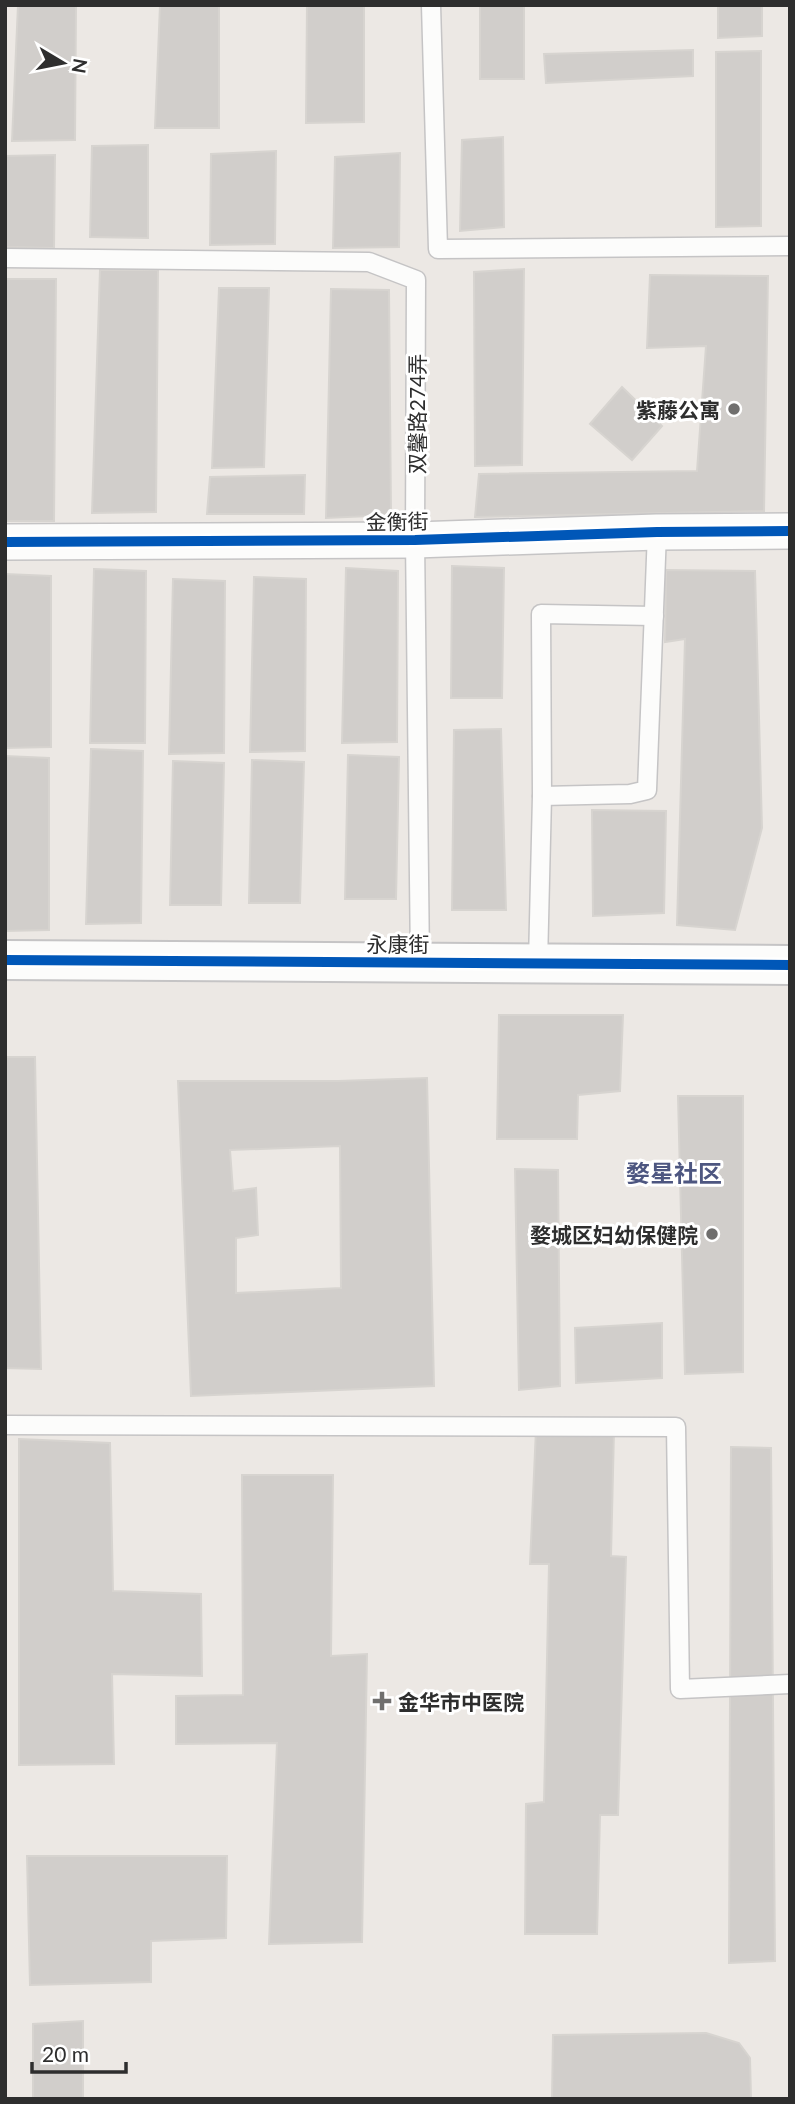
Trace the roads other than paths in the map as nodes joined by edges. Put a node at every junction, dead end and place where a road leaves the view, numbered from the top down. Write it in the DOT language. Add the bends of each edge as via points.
graph roads {
  1 [pos="432,5"];
  2 [pos="790,246"];
  3 [pos="5,258"];
  4 [pos="790,531"];
  5 [pos="657,532"];
  6 [pos="415,540"];
  7 [pos="5,542"];
  8 [pos="654,616"];
  9 [pos="542,796"];
  10 [pos="5,960"];
  11 [pos="420,962"];
  12 [pos="538,963"];
  13 [pos="790,965"];
  14 [pos="5,1425"];
  15 [pos="790,1684"];
  1 -- 2 [label="lane" via="438,249"];
  3 -- 6 [label="lane, 双馨路274弄" via="369,262 416,280"];
  4 -- 5 [label="street, 金衡街"];
  5 -- 6 [label="street, 金衡街"];
  5 -- 8 [label="lane"];
  6 -- 7 [label="street, 金衡街"];
  6 -- 11 [label="lane, 双馨路274弄"];
  8 -- 9 [label="lane" via="647,790"];
  8 -- 9 [label="lane" via="541,614"];
  9 -- 12 [label="lane"];
  10 -- 11 [label="street, 永康街"];
  11 -- 12 [label="street, 永康街"];
  12 -- 13 [label="street, 永康街"];
  14 -- 15 [label="lane" via="676,1427 680,1689"];
}
